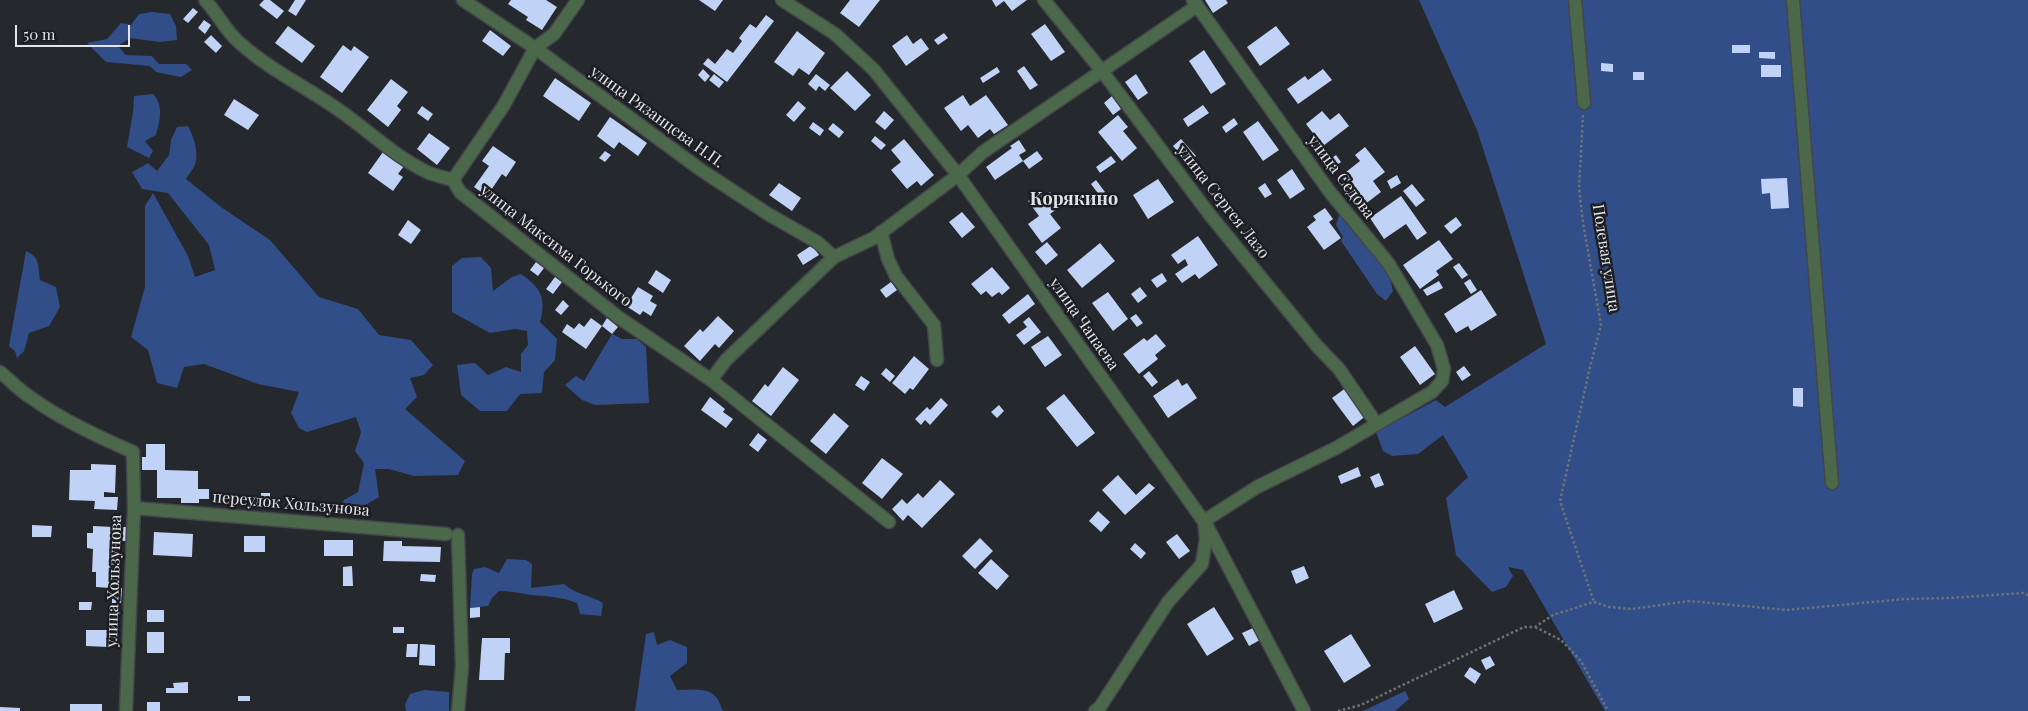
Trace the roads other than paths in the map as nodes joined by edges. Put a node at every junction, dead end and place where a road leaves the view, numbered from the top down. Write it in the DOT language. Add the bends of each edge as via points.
graph roads {
  1 [pos="205,0"];
  2 [pos="463,0"];
  3 [pos="578,0"];
  4 [pos="782,0"];
  5 [pos="1044,0"];
  6 [pos="1575,0"];
  7 [pos="1793,0"];
  8 [pos="1195,3"];
  9 [pos="535,48"];
  10 [pos="1102,71"];
  11 [pos="1584,103"];
  12 [pos="958,175"];
  13 [pos="453,180"];
  14 [pos="881,232"];
  15 [pos="834,257"];
  16 [pos="937,360"];
  17 [pos="0,372"];
  18 [pos="711,380"];
  19 [pos="1376,423"];
  20 [pos="1832,482"];
  21 [pos="134,508"];
  22 [pos="1204,521"];
  23 [pos="890,522"];
  24 [pos="126,711"];
  25 [pos="458,711"];
  26 [pos="1095,711"];
  27 [pos="1304,711"];
  1 -- 13 [label="street" via="240,44 279,73 333,106 405,159 428,173"];
  2 -- 9 [label="street, улица Рязанцева Н.П."];
  3 -- 9 [label="street" via="554,34"];
  4 -- 12 [label="street, улица Чапаева" via="835,34 874,70"];
  5 -- 10 [label="street, улица Сергея Лазо"];
  6 -- 11 [label="street"];
  7 -- 20 [label="street"];
  8 -- 10 [label="street"];
  8 -- 19 [label="street, улица Седова" via="1329,191 1389,264 1437,345 1444,369 1442,382 1432,392"];
  9 -- 13 [label="street" via="504,105"];
  9 -- 15 [label="street, улица Рязанцева Н.П." via="701,170 817,242"];
  10 -- 12 [label="street" via="983,152"];
  10 -- 19 [label="street, улица Сергея Лазо" via="1210,215 1316,346 1339,369"];
  12 -- 14 [label="street"];
  12 -- 22 [label="street, улица Чапаева"];
  13 -- 18 [label="street, улица Максима Горького" via="460,192 618,317"];
  14 -- 15 [label="street"];
  14 -- 16 [label="street" via="896,276 934,325"];
  15 -- 18 [label="street" via="726,360"];
  17 -- 21 [label="street, улица Хользунова" via="29,397 56,414 133,452"];
  18 -- 23 [label="street, улица Максима Горького"];
  19 -- 22 [label="street" via="1336,448 1257,487"];
  21 -- 24 [label="street, улица Хользунова"];
  21 -- 25 [label="street, переулок Хользунова" via="452,534 462,667"];
  22 -- 26 [label="street" via="1206,539 1202,564 1168,602"];
  22 -- 27 [label="street, улица Чапаева"];
}
